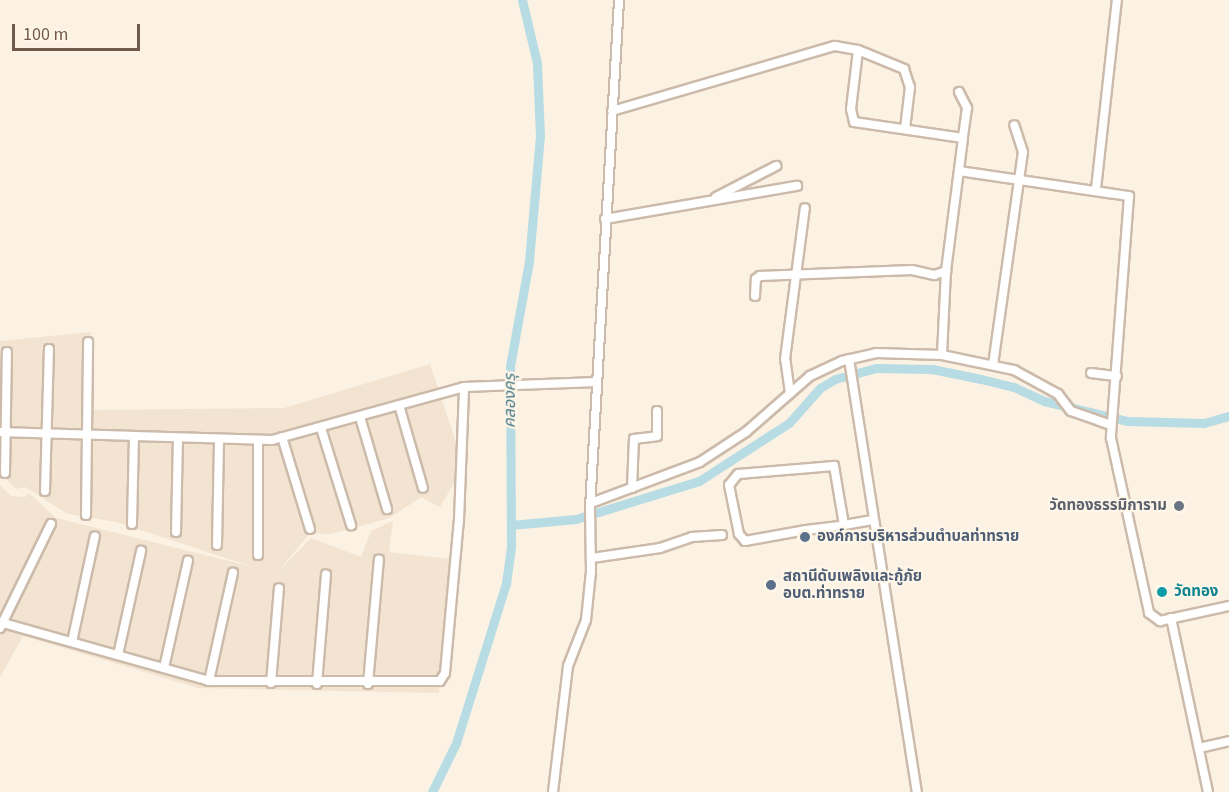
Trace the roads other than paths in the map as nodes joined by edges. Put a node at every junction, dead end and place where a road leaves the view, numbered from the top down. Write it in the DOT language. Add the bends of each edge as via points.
graph roads {
  1 [pos="619,0"];
  2 [pos="1117,0"];
  3 [pos="858,50"];
  4 [pos="959,92"];
  5 [pos="612,111"];
  6 [pos="1014,125"];
  7 [pos="905,129"];
  8 [pos="963,138"];
  9 [pos="776,166"];
  10 [pos="959,171"];
  11 [pos="1020,178"];
  12 [pos="797,186"];
  13 [pos="1096,189"];
  14 [pos="710,200"];
  15 [pos="805,208"];
  16 [pos="605,219"];
  17 [pos="946,271"];
  18 [pos="796,275"];
  19 [pos="755,296"];
  20 [pos="88,342"];
  21 [pos="49,349"];
  22 [pos="7,352"];
  23 [pos="942,355"];
  24 [pos="850,362"];
  25 [pos="993,365"];
  26 [pos="1091,373"];
  27 [pos="1117,376"];
  28 [pos="597,382"];
  29 [pos="464,387"];
  30 [pos="790,393"];
  31 [pos="399,405"];
  32 [pos="657,411"];
  33 [pos="360,417"];
  34 [pos="1111,423"];
  35 [pos="321,428"];
  36 [pos="3,432"];
  37 [pos="46,433"];
  38 [pos="87,434"];
  39 [pos="134,436"];
  40 [pos="282,437"];
  41 [pos="178,438"];
  42 [pos="219,439"];
  43 [pos="258,440"];
  44 [pos="5,473"];
  45 [pos="423,488"];
  46 [pos="632,488"];
  47 [pos="45,490"];
  48 [pos="590,505"];
  49 [pos="387,509"];
  50 [pos="86,515"];
  51 [pos="873,520"];
  52 [pos="51,524"];
  53 [pos="132,524"];
  54 [pos="351,525"];
  55 [pos="844,525"];
  56 [pos="310,529"];
  57 [pos="176,532"];
  58 [pos="722,535"];
  59 [pos="95,536"];
  60 [pos="217,545"];
  61 [pos="141,551"];
  62 [pos="258,555"];
  63 [pos="592,558"];
  64 [pos="380,559"];
  65 [pos="188,561"];
  66 [pos="233,573"];
  67 [pos="327,574"];
  68 [pos="279,588"];
  69 [pos="1229,606"];
  70 [pos="1171,618"];
  71 [pos="1,625"];
  72 [pos="72,642"];
  73 [pos="117,655"];
  74 [pos="164,668"];
  75 [pos="209,681"];
  76 [pos="271,683"];
  77 [pos="317,684"];
  78 [pos="368,684"];
  79 [pos="1229,741"];
  80 [pos="1199,748"];
  81 [pos="553,792"];
  82 [pos="917,792"];
  83 [pos="1208,792"];
  1 -- 5 [label="street"];
  2 -- 13 [label="street"];
  3 -- 5 [label="street" via="826,47"];
  3 -- 7 [label="street" via="896,63 909,77"];
  3 -- 7 [label="street" via="851,120"];
  4 -- 8 [label="street" via="967,108"];
  5 -- 16 [label="street"];
  6 -- 11 [label="street" via="1023,144"];
  7 -- 8 [label="street"];
  8 -- 10 [label="street"];
  9 -- 14 [label="street"];
  10 -- 11 [label="street"];
  10 -- 17 [label="street"];
  11 -- 13 [label="street"];
  11 -- 25 [label="street"];
  12 -- 14 [label="street"];
  13 -- 27 [label="street" via="1129,196"];
  14 -- 16 [label="street"];
  15 -- 18 [label="street"];
  16 -- 28 [label="street"];
  17 -- 18 [label="street"];
  17 -- 23 [label="street"];
  18 -- 19 [label="street" via="758,277"];
  18 -- 30 [label="street" via="784,359"];
  20 -- 38 [label="street"];
  21 -- 37 [label="street"];
  22 -- 36 [label="street"];
  23 -- 24 [label="street" via="876,353"];
  23 -- 25 [label="street"];
  24 -- 30 [label="street" via="824,368"];
  24 -- 51 [label="street"];
  25 -- 34 [label="street" via="1031,377 1058,394 1071,411"];
  26 -- 27 [label="street"];
  27 -- 34 [label="street"];
  28 -- 29 [label="street"];
  28 -- 48 [label="street"];
  29 -- 31 [label="street"];
  29 -- 78 [label="street" via="459,520 445,673 440,681 430,684"];
  30 -- 46 [label="street" via="746,432 700,462"];
  31 -- 33 [label="street"];
  31 -- 45 [label="street"];
  32 -- 46 [label="street" via="657,436 634,439"];
  33 -- 35 [label="street"];
  33 -- 49 [label="street"];
  34 -- 70 [label="street" via="1149,613 1153,619"];
  35 -- 40 [label="street"];
  35 -- 54 [label="street"];
  36 -- 37 [label="street"];
  36 -- 44 [label="street"];
  37 -- 38 [label="street"];
  37 -- 47 [label="street"];
  38 -- 39 [label="street"];
  38 -- 50 [label="street"];
  39 -- 41 [label="street"];
  39 -- 53 [label="street"];
  40 -- 43 [label="street"];
  40 -- 56 [label="street"];
  41 -- 42 [label="street"];
  41 -- 57 [label="street"];
  42 -- 43 [label="street"];
  42 -- 60 [label="street"];
  43 -- 62 [label="street"];
  46 -- 48 [label="street"];
  48 -- 63 [label="street"];
  51 -- 55 [label="street"];
  51 -- 82 [label="street"];
  52 -- 71 [label="street"];
  55 -- 55 [label="street" via="745,541 739,534 729,485 738,474 834,466"];
  58 -- 63 [label="street"];
  59 -- 72 [label="street"];
  61 -- 73 [label="street"];
  63 -- 81 [label="street" via="586,620 568,666"];
  64 -- 78 [label="street"];
  65 -- 74 [label="street"];
  66 -- 75 [label="street"];
  67 -- 77 [label="street"];
  68 -- 76 [label="street"];
  69 -- 70 [label="street"];
  70 -- 80 [label="street"];
  71 -- 72 [label="street"];
  72 -- 73 [label="street"];
  73 -- 74 [label="street"];
  74 -- 75 [label="street"];
  75 -- 76 [label="street"];
  76 -- 77 [label="street"];
  77 -- 78 [label="street"];
  79 -- 80 [label="street"];
  80 -- 83 [label="street"];
}
